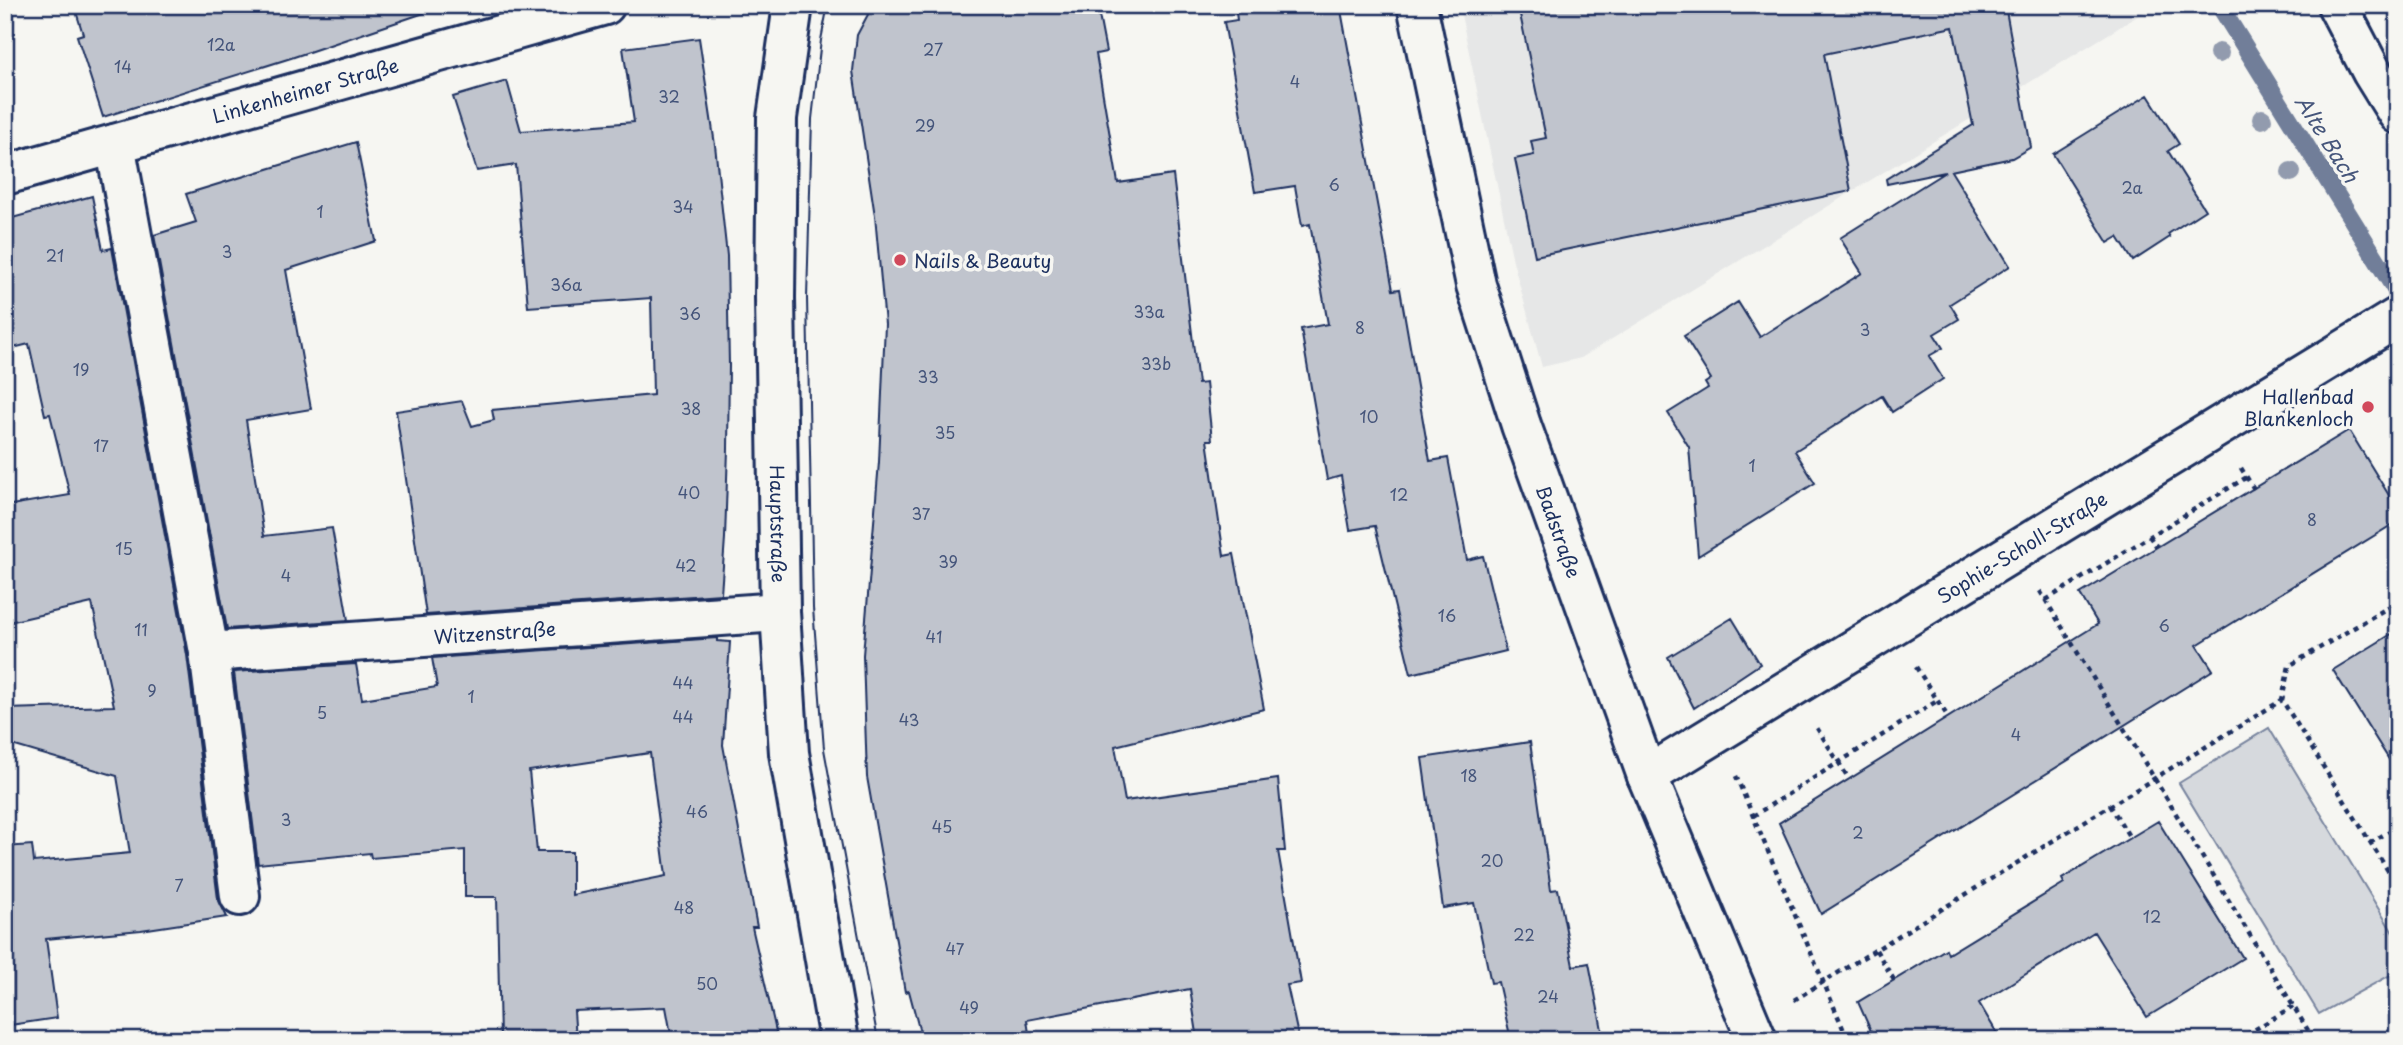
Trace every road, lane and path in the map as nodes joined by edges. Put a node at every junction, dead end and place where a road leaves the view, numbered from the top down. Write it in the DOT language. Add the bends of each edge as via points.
graph roads {
  1 [pos="605,5"];
  2 [pos="793,5"];
  3 [pos="1417,5"];
  4 [pos="2337,5"];
  5 [pos="2398,114"];
  6 [pos="115,144"];
  7 [pos="5,175"];
  8 [pos="2391,321"];
  9 [pos="2243,471"];
  10 [pos="2247,477"];
  11 [pos="2254,489"];
  12 [pos="2148,534"];
  13 [pos="2157,547"];
  14 [pos="2015,552"];
  15 [pos="2046,600"];
  16 [pos="2398,610"];
  17 [pos="780,612"];
  18 [pos="209,652"];
  19 [pos="1926,683"];
  20 [pos="2282,700"];
  21 [pos="1937,701"];
  22 [pos="1948,717"];
  23 [pos="1718,733"];
  24 [pos="1827,744"];
  25 [pos="1839,763"];
  26 [pos="1647,776"];
  27 [pos="1849,779"];
  28 [pos="2155,779"];
  29 [pos="2110,806"];
  30 [pos="1753,817"];
  31 [pos="2398,826"];
  32 [pos="2130,838"];
  33 [pos="2370,843"];
  34 [pos="2398,887"];
  35 [pos="240,895"];
  36 [pos="1876,950"];
  37 [pos="1894,980"];
  38 [pos="1824,982"];
  39 [pos="2293,1006"];
  40 [pos="1755,1032"];
  41 [pos="839,1040"];
  42 [pos="1848,1040"];
  43 [pos="2238,1040"];
  44 [pos="2314,1040"];
  1 -- 6 [label="street, Linkenheimer Straße"];
  2 -- 17 [label="street, Hauptstraße" via="777,118"];
  3 -- 26 [label="street, Badstraße" via="1476,285 1521,425"];
  4 -- 5 [label="street"];
  6 -- 7 [label="street, Linkenheimer Straße"];
  6 -- 18 [label="street"];
  8 -- 14 [label="street, Sophie-Scholl-Straße"];
  9 -- 10 [label="path"];
  10 -- 11 [label="path"];
  10 -- 12 [label="path"];
  12 -- 13 [label="path"];
  12 -- 15 [label="path"];
  14 -- 15 [label="path"];
  14 -- 23 [label="street, Sophie-Scholl-Straße"];
  15 -- 28 [label="path"];
  16 -- 20 [label="path" via="2394,604 2289,666"];
  17 -- 18 [label="street, Witzenstraße"];
  17 -- 41 [label="street, Hauptstraße" via="789,753"];
  18 -- 35 [label="street"];
  19 -- 21 [label="path"];
  20 -- 28 [label="path"];
  20 -- 33 [label="path"];
  21 -- 22 [label="path"];
  21 -- 25 [label="path"];
  23 -- 26 [label="street, Sophie-Scholl-Straße"];
  23 -- 30 [label="path"];
  24 -- 25 [label="path"];
  25 -- 27 [label="path"];
  25 -- 30 [label="path"];
  26 -- 40 [label="street, Badstraße"];
  28 -- 29 [label="path"];
  28 -- 39 [label="path"];
  29 -- 32 [label="path"];
  29 -- 36 [label="path"];
  30 -- 38 [label="path"];
  31 -- 33 [label="path"];
  33 -- 34 [label="path"];
  36 -- 37 [label="path"];
  36 -- 38 [label="path"];
  38 -- 40 [label="path"];
  38 -- 42 [label="path"];
  39 -- 43 [label="path"];
  39 -- 44 [label="path"];
}
